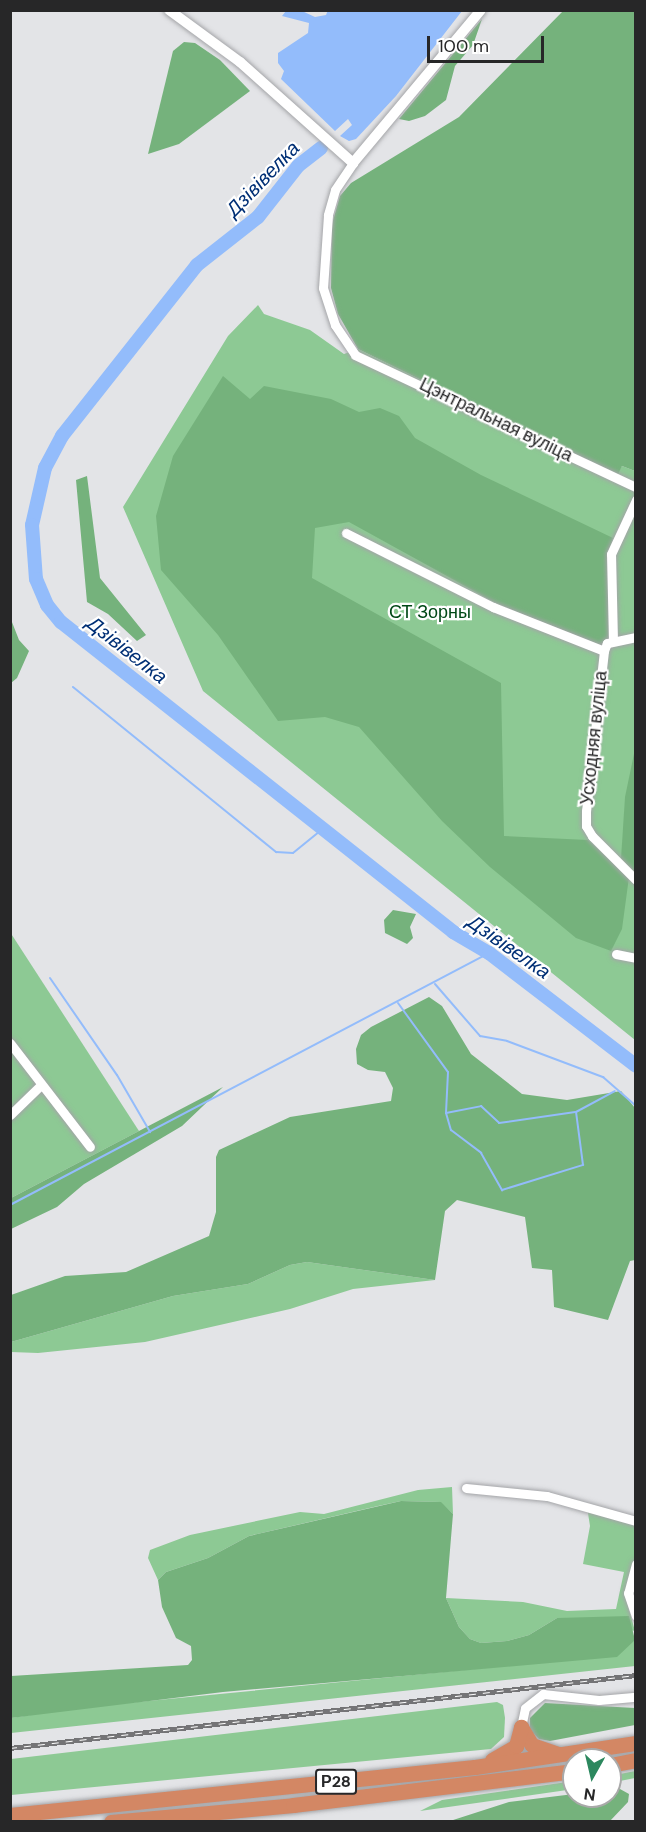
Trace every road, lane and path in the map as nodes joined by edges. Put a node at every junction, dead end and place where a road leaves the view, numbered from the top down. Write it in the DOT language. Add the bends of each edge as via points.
graph roads {
  1 [pos="169,10"];
  2 [pos="481,10"];
  3 [pos="353,163"];
  4 [pos="636,487"];
  5 [pos="636,500"];
  6 [pos="346,533"];
  7 [pos="636,637"];
  8 [pos="613,641"];
  9 [pos="604,651"];
  10 [pos="636,880"];
  11 [pos="616,954"];
  12 [pos="636,958"];
  13 [pos="10,1043"];
  14 [pos="41,1085"];
  15 [pos="10,1115"];
  16 [pos="90,1147"];
  17 [pos="466,1488"];
  18 [pos="636,1521"];
  19 [pos="636,1564"];
  20 [pos="636,1616"];
  21 [pos="636,1697"];
  22 [pos="521,1727"];
  23 [pos="636,1743"];
  24 [pos="609,1748"];
  25 [pos="562,1755"];
  26 [pos="562,1756"];
  27 [pos="475,1767"];
  28 [pos="562,1772"];
  29 [pos="10,1815"];
  30 [pos="111,1821"];
  1 -- 3 [label="street" via="240,62"];
  2 -- 3 [label="street"];
  3 -- 4 [label="street, Цэнтральная вуліца" via="335,190 328,215 323,288 335,325 355,355"];
  5 -- 8 [label="street" via="611,554"];
  6 -- 9 [label="street" via="493,608"];
  7 -- 8 [label="street"];
  8 -- 9 [label="street"];
  9 -- 10 [label="street, Усходняя вуліца" via="586,826"];
  11 -- 12 [label="street"];
  13 -- 14 [label="street"];
  14 -- 15 [label="street"];
  14 -- 16 [label="street"];
  17 -- 18 [label="street" via="547,1496"];
  19 -- 20 [label="street" via="628,1593"];
  21 -- 22 [label="street" via="599,1700 543,1694 525,1708"];
  22 -- 25 [label="highway" via="532,1745"];
  22 -- 27 [label="highway" via="516,1746 510,1752"];
  23 -- 24 [label="highway, Р28"];
  26 -- 27 [label="highway, Р28"];
  27 -- 29 [label="highway, Р28"];
  28 -- 30 [label="highway, Р28"];
}
